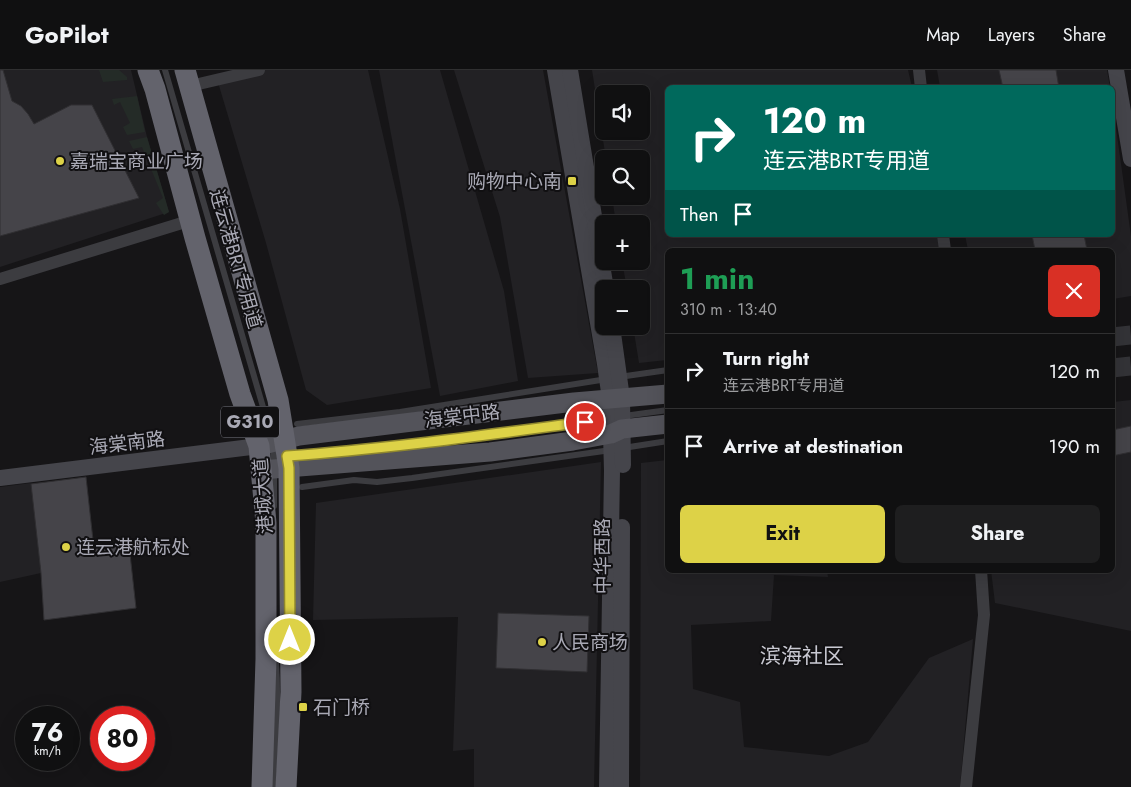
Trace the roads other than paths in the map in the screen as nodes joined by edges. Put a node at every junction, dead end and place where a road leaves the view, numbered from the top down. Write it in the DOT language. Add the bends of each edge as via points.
graph roads {
  1 [pos="148,70"];
  2 [pos="166,70"];
  3 [pos="259,70"];
  4 [pos="555,70"];
  5 [pos="570,70"];
  6 [pos="918,70"];
  7 [pos="1116,70"];
  8 [pos="187,78"];
  9 [pos="920,85"];
  10 [pos="1131,159"];
  11 [pos="182,223"];
  12 [pos="0,279"];
  13 [pos="605,280"];
  14 [pos="612,335"];
  15 [pos="665,370"];
  16 [pos="613,378"];
  17 [pos="665,396"];
  18 [pos="665,411"];
  19 [pos="616,424"];
  20 [pos="665,424"];
  21 [pos="665,440"];
  22 [pos="278,453"];
  23 [pos="0,478"];
  24 [pos="302,487"];
  25 [pos="274,516"];
  26 [pos="981,573"];
  27 [pos="275,659"];
  28 [pos="262,787"];
  29 [pos="273,787"];
  30 [pos="286,787"];
  31 [pos="607,787"];
  32 [pos="620,787"];
  33 [pos="966,787"];
  1 -- 22 [label="highway, 港城大道 / G310" via="240,394"];
  2 -- 22 [label="lane, 连云港BRT专用道"];
  3 -- 8 [label="street" via="217,79"];
  4 -- 16 [label="main road"];
  5 -- 13 [label="main road"];
  6 -- 9 [label="street"];
  7 -- 10 [label="main road"];
  8 -- 22 [label="highway, 港城大道 / G310" via="278,400"];
  11 -- 12 [label="street"];
  14 -- 16 [label="main road, 中华西路"];
  15 -- 16 [label="lane"];
  16 -- 19 [label="main road, 中华西路"];
  16 -- 22 [label="lane" via="400,412"];
  17 -- 19 [label="main road, 海棠中路"];
  18 -- 19 [label="lane"];
  19 -- 20 [label="main road, 海棠中路"];
  19 -- 21 [label="lane"];
  19 -- 22 [label="main road, 海棠中路" via="573,441 490,452"];
  19 -- 22 [label="main road, 海棠中路" via="574,402 299,436"];
  19 -- 24 [label="lane" via="412,478 377,482 354,480"];
  19 -- 31 [label="main road" via="612,481"];
  19 -- 32 [label="main road, 中华西路"];
  22 -- 23 [label="main road, 海棠南路"];
  22 -- 25 [label="lane, 连云港BRT专用道"];
  22 -- 28 [label="highway, 港城大道 / G310" via="266,522"];
  22 -- 30 [label="highway, 港城大道 / G310" via="292,692"];
  26 -- 33 [label="street" via="984,615"];
  27 -- 29 [label="lane"];
}
